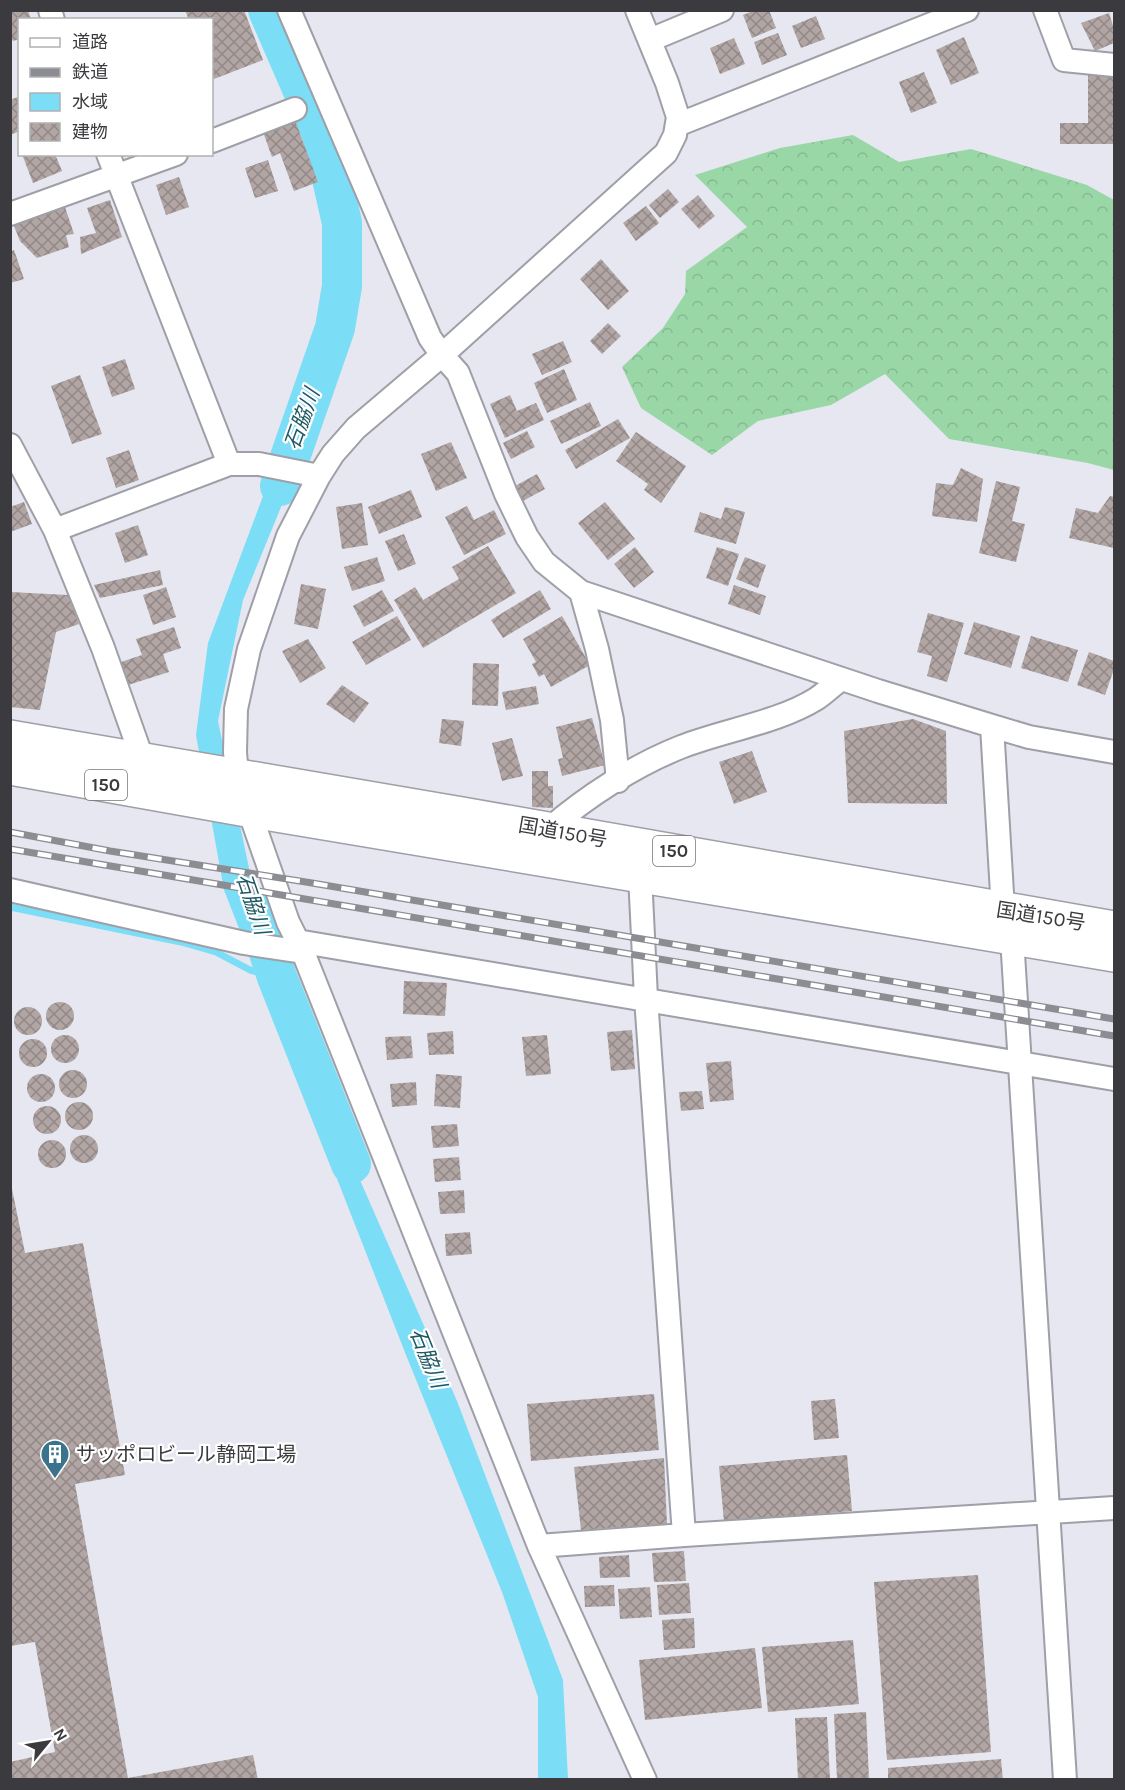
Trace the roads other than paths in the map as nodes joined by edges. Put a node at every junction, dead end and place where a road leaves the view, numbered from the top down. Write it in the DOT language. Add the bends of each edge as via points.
graph roads {
  1 [pos="289,10"];
  2 [pos="637,10"];
  3 [pos="722,10"];
  4 [pos="967,10"];
  5 [pos="1045,10"];
  6 [pos="650,40"];
  7 [pos="1114,65"];
  8 [pos="295,109"];
  9 [pos="677,125"];
  10 [pos="213,141"];
  11 [pos="109,156"];
  12 [pos="171,156"];
  13 [pos="117,177"];
  14 [pos="10,214"];
  15 [pos="442,355"];
  16 [pos="10,445"];
  17 [pos="229,464"];
  18 [pos="319,476"];
  19 [pos="55,530"];
  20 [pos="581,592"];
  21 [pos="840,679"];
  22 [pos="992,726"];
  23 [pos="10,737"];
  24 [pos="1114,752"];
  25 [pos="142,758"];
  26 [pos="10,768"];
  27 [pos="235,776"];
  28 [pos="618,780"];
  29 [pos="245,810"];
  30 [pos="549,829"];
  31 [pos="640,875"];
  32 [pos="10,890"];
  33 [pos="1007,924"];
  34 [pos="1114,928"];
  35 [pos="300,946"];
  36 [pos="1114,955"];
  37 [pos="646,998"];
  38 [pos="1020,1063"];
  39 [pos="1114,1079"];
  40 [pos="1114,1508"];
  41 [pos="1049,1512"];
  42 [pos="684,1535"];
  43 [pos="539,1546"];
  44 [pos="645,1779"];
  45 [pos="1065,1779"];
  1 -- 15 [label="street" via="430,338"];
  2 -- 6 [label="street"];
  3 -- 6 [label="street"];
  4 -- 9 [label="street"];
  5 -- 7 [label="street" via="1064,60"];
  6 -- 9 [label="street" via="667,82"];
  8 -- 10 [label="street"];
  9 -- 15 [label="street" via="666,153"];
  11 -- 13 [label="street"];
  12 -- 13 [label="street"];
  13 -- 14 [label="street"];
  13 -- 17 [label="street"];
  15 -- 18 [label="street" via="356,428"];
  15 -- 20 [label="street" via="458,373 527,537 544,562"];
  16 -- 19 [label="street"];
  17 -- 18 [label="street" via="260,464"];
  17 -- 19 [label="street"];
  18 -- 27 [label="street" via="288,536 249,649 236,710"];
  19 -- 25 [label="street"];
  20 -- 21 [label="street"];
  20 -- 28 [label="street" via="612,720"];
  21 -- 22 [label="street"];
  21 -- 28 [label="street" via="816,699 790,712 680,747"];
  22 -- 24 [label="street" via="1029,737"];
  22 -- 33 [label="street"];
  23 -- 25 [label="highway, 国道150号 / 150"];
  25 -- 27 [label="highway, 国道150号 / 150"];
  26 -- 29 [label="highway, 国道150号 / 150"];
  27 -- 29 [label="street"];
  27 -- 30 [label="highway, 国道150号 / 150"];
  28 -- 30 [label="street" via="577,805"];
  29 -- 31 [label="highway, 国道150号 / 150"];
  29 -- 35 [label="street"];
  30 -- 33 [label="highway, 国道150号 / 150"];
  31 -- 33 [label="highway, 国道150号 / 150"];
  31 -- 37 [label="street"];
  32 -- 35 [label="street" via="244,943"];
  33 -- 34 [label="highway, 国道150号 / 150"];
  33 -- 36 [label="highway, 国道150号 / 150"];
  33 -- 38 [label="street"];
  35 -- 37 [label="street"];
  35 -- 43 [label="street"];
  37 -- 38 [label="street"];
  37 -- 42 [label="street"];
  38 -- 39 [label="street"];
  38 -- 41 [label="street"];
  40 -- 41 [label="street"];
  41 -- 42 [label="street"];
  41 -- 45 [label="street"];
  42 -- 43 [label="street"];
  43 -- 44 [label="street"];
}
